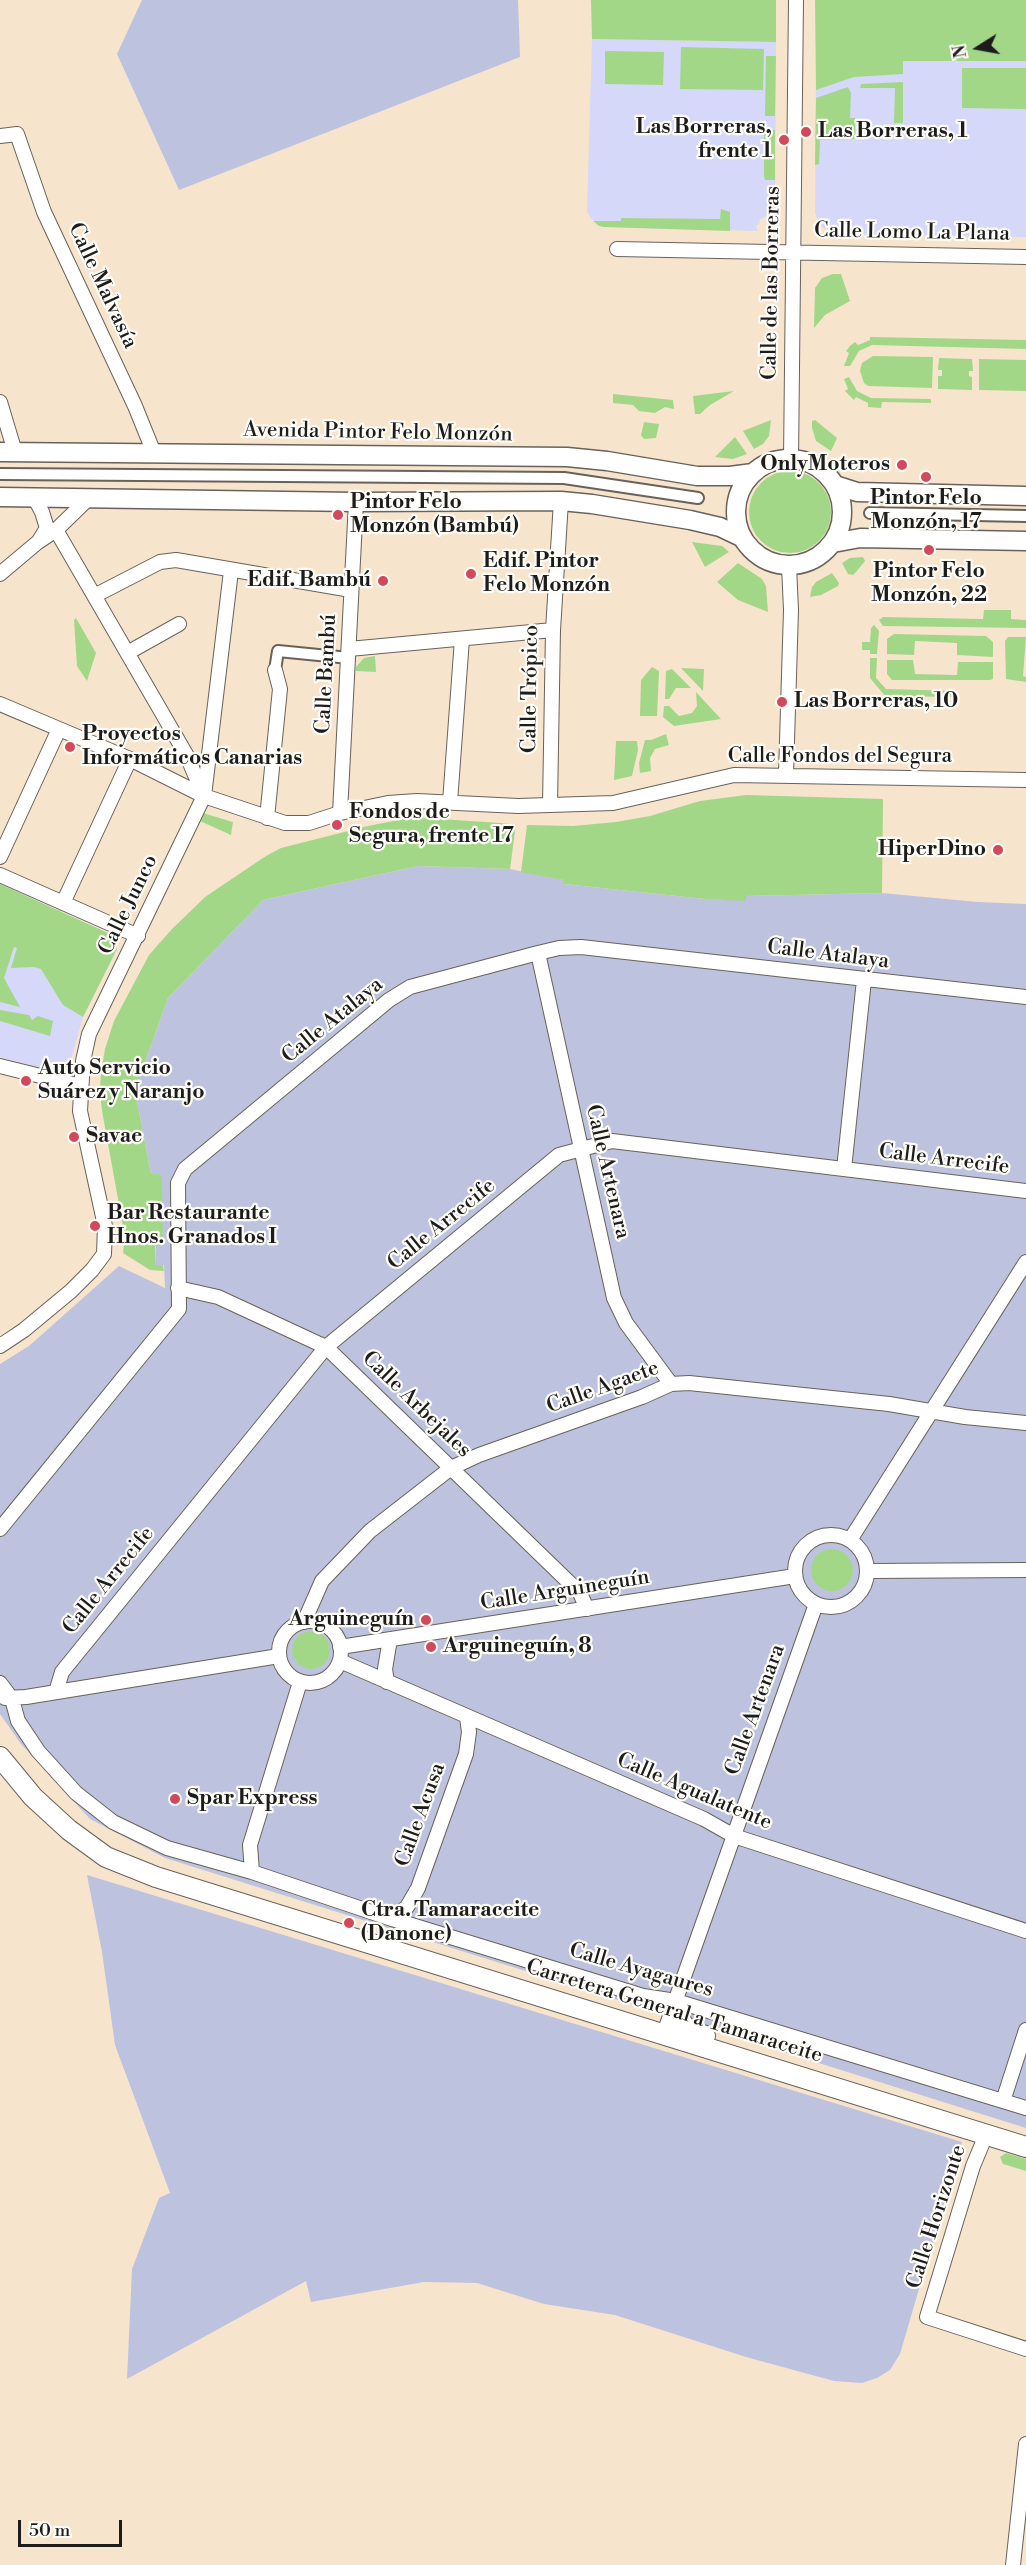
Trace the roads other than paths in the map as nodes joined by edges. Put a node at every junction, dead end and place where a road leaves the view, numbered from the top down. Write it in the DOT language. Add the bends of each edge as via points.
graph roads {
  1 [pos="796,0"];
  2 [pos="0,136"];
  3 [pos="618,249"];
  4 [pos="794,252"];
  5 [pos="1026,257"];
  6 [pos="0,402"];
  7 [pos="7,452"];
  8 [pos="154,453"];
  9 [pos="791,459"];
  10 [pos="753,473"];
  11 [pos="0,474"];
  12 [pos="835,485"];
  13 [pos="1026,496"];
  14 [pos="0,497"];
  15 [pos="34,497"];
  16 [pos="89,498"];
  17 [pos="698,498"];
  18 [pos="561,501"];
  19 [pos="356,502"];
  20 [pos="870,513"];
  21 [pos="1026,516"];
  22 [pos="56,530"];
  23 [pos="743,538"];
  24 [pos="1026,541"];
  25 [pos="38,542"];
  26 [pos="833,543"];
  27 [pos="789,566"];
  28 [pos="231,571"];
  29 [pos="0,574"];
  30 [pos="351,590"];
  31 [pos="96,595"];
  32 [pos="179,624"];
  33 [pos="553,630"];
  34 [pos="462,639"];
  35 [pos="129,652"];
  36 [pos="349,653"];
  37 [pos="275,670"];
  38 [pos="0,704"];
  39 [pos="59,729"];
  40 [pos="129,759"];
  41 [pos="786,774"];
  42 [pos="1026,780"];
  43 [pos="204,796"];
  44 [pos="450,802"];
  45 [pos="550,805"];
  46 [pos="340,813"];
  47 [pos="267,818"];
  48 [pos="0,858"];
  49 [pos="0,875"];
  50 [pos="63,903"];
  51 [pos="138,936"];
  52 [pos="538,953"];
  53 [pos="864,980"];
  54 [pos="1026,997"];
  55 [pos="0,1066"];
  56 [pos="81,1086"];
  57 [pos="580,1148"];
  58 [pos="844,1169"];
  59 [pos="1026,1191"];
  60 [pos="1026,1262"];
  61 [pos="178,1288"];
  62 [pos="0,1346"];
  63 [pos="326,1347"];
  64 [pos="671,1384"];
  65 [pos="932,1411"];
  66 [pos="1026,1423"];
  67 [pos="451,1468"];
  68 [pos="0,1529"];
  69 [pos="850,1540"];
  70 [pos="1026,1570"];
  71 [pos="868,1571"];
  72 [pos="795,1576"];
  73 [pos="816,1604"];
  74 [pos="586,1609"];
  75 [pos="304,1622"];
  76 [pos="390,1639"];
  77 [pos="340,1654"];
  78 [pos="279,1656"];
  79 [pos="300,1682"];
  80 [pos="387,1682"];
  81 [pos="0,1683"];
  82 [pos="56,1692"];
  83 [pos="6,1698"];
  84 [pos="467,1716"];
  85 [pos="0,1757"];
  86 [pos="734,1836"];
  87 [pos="252,1872"];
  88 [pos="392,1919"];
  89 [pos="1026,1931"];
  90 [pos="674,2005"];
  91 [pos="1026,2030"];
  92 [pos="664,2033"];
  93 [pos="760,2064"];
  94 [pos="1003,2101"];
  95 [pos="1026,2108"];
  96 [pos="986,2135"];
  97 [pos="1026,2147"];
  98 [pos="1026,2349"];
  99 [pos="1026,2444"];
  100 [pos="1013,2565"];
  1 -- 4 [label="street, Calle de las Borreras"];
  2 -- 8 [label="street, Calle Malvasía" via="17,134 44,212"];
  3 -- 4 [label="street, Calle Lomo La Plana"];
  4 -- 5 [label="street, Calle Lomo La Plana"];
  4 -- 9 [label="street, Calle de las Borreras"];
  6 -- 7 [label="street"];
  7 -- 8 [label="street, Avenida Pintor Felo Monzón"];
  8 -- 10 [label="street, Avenida Pintor Felo Monzón" via="567,457 697,476"];
  9 -- 10 [label="street" via="764,465"];
  9 -- 12 [label="street" via="809,462"];
  10 -- 23 [label="street" via="742,487 737,504 737,522"];
  11 -- 17 [label="street, Avenida Pintor Felo Monzón" via="564,478"];
  12 -- 13 [label="street" via="857,492"];
  12 -- 26 [label="street" via="843,515"];
  14 -- 15 [label="street"];
  15 -- 16 [label="street"];
  15 -- 25 [label="street" via="47,528"];
  16 -- 19 [label="street"];
  16 -- 22 [label="street"];
  18 -- 19 [label="street"];
  18 -- 23 [label="street" via="690,520 720,527"];
  18 -- 33 [label="street, Calle Trópico"];
  19 -- 30 [label="street, Calle Bambú"];
  20 -- 21 [label="street"];
  22 -- 25 [label="street"];
  22 -- 31 [label="street"];
  23 -- 27 [label="street" via="762,558"];
  24 -- 26 [label="street" via="860,538"];
  25 -- 29 [label="street"];
  26 -- 27 [label="street" via="806,564"];
  27 -- 41 [label="street"];
  28 -- 30 [label="street"];
  28 -- 31 [label="street" via="176,560 160,562"];
  28 -- 43 [label="street, Calle Junco"];
  30 -- 36 [label="street, Calle Bambú"];
  31 -- 35 [label="street"];
  32 -- 35 [label="street"];
  33 -- 34 [label="street"];
  33 -- 45 [label="street, Calle Trópico"];
  34 -- 36 [label="street"];
  34 -- 44 [label="street"];
  35 -- 43 [label="street" via="187,756"];
  36 -- 37 [label="street" via="278,651"];
  36 -- 46 [label="street, Calle Bambú"];
  37 -- 47 [label="street" via="280,689"];
  38 -- 39 [label="street, Calle Fondos del Segura"];
  39 -- 40 [label="street, Calle Fondos del Segura"];
  39 -- 48 [label="street"];
  40 -- 43 [label="street, Calle Fondos del Segura"];
  40 -- 50 [label="street"];
  41 -- 42 [label="street, Calle Fondos del Segura"];
  41 -- 45 [label="street, Calle Fondos del Segura" via="734,775 613,803"];
  43 -- 47 [label="street, Calle Fondos del Segura"];
  43 -- 51 [label="street, Calle Junco"];
  44 -- 45 [label="street, Calle Fondos del Segura"];
  44 -- 46 [label="street, Calle Fondos del Segura" via="388,803"];
  46 -- 47 [label="street, Calle Fondos del Segura" via="309,824"];
  49 -- 50 [label="street"];
  50 -- 51 [label="street"];
  51 -- 56 [label="street, Calle Junco" via="89,1034"];
  52 -- 53 [label="street, Calle Atalaya" via="581,947"];
  52 -- 57 [label="street, Calle Artenara"];
  52 -- 61 [label="street, Calle Atalaya" via="410,987 185,1169 178,1184"];
  53 -- 54 [label="street, Calle Atalaya"];
  53 -- 58 [label="street"];
  55 -- 56 [label="street"];
  56 -- 62 [label="street, Calle Junco" via="80,1111 105,1226 104,1254 71,1291"];
  57 -- 58 [label="street, Calle Arrecife" via="612,1140"];
  57 -- 63 [label="street, Calle Arrecife" via="559,1155"];
  57 -- 64 [label="street, Calle Artenara" via="614,1298 626,1323"];
  58 -- 59 [label="street, Calle Arrecife"];
  60 -- 65 [label="street"];
  61 -- 63 [label="street, Calle Arbejales" via="218,1297"];
  61 -- 68 [label="street, Calle Atalaya" via="179,1309"];
  63 -- 67 [label="street, Calle Arbejales"];
  63 -- 82 [label="street, Calle Arrecife" via="62,1672"];
  64 -- 65 [label="street, Calle Agaete" via="701,1384"];
  64 -- 67 [label="street, Calle Agaete"];
  65 -- 66 [label="street, Calle Agaete"];
  65 -- 69 [label="street"];
  67 -- 74 [label="street, Calle Arbejales" via="580,1593"];
  67 -- 75 [label="street, Calle Agaete" via="370,1531 322,1581"];
  69 -- 71 [label="street" via="860,1548"];
  69 -- 72 [label="street" via="827,1534 815,1538 799,1554"];
  70 -- 71 [label="street"];
  71 -- 73 [label="street" via="860,1594 851,1602 828,1607"];
  72 -- 73 [label="street" via="799,1588"];
  72 -- 74 [label="street, Calle Arguineguín"];
  73 -- 86 [label="street, Calle Artenara"];
  74 -- 76 [label="street, Calle Arguineguín"];
  75 -- 77 [label="street" via="323,1624 337,1637"];
  75 -- 78 [label="street" via="282,1638"];
  76 -- 77 [label="street, Calle Arguineguín"];
  76 -- 80 [label="street"];
  77 -- 79 [label="street" via="329,1677 320,1682"];
  77 -- 80 [label="street, Calle Agualatente"];
  78 -- 79 [label="street" via="286,1672"];
  78 -- 82 [label="street"];
  79 -- 87 [label="street" via="250,1845"];
  80 -- 84 [label="street, Calle Agualatente"];
  81 -- 83 [label="street, Calle Ayagaures"];
  82 -- 83 [label="street"];
  83 -- 87 [label="street, Calle Ayagaures" via="38,1751 76,1793 113,1822 167,1848"];
  84 -- 86 [label="street, Calle Agualatente" via="704,1819"];
  84 -- 88 [label="street, Calle Acusa" via="466,1754 418,1888 407,1907"];
  85 -- 92 [label="main road, Carretera General a Tamaraceite" via="33,1797 106,1857 167,1881"];
  86 -- 89 [label="street, Calle Agualatente"];
  86 -- 90 [label="street, Calle Artenara"];
  87 -- 88 [label="street, Calle Ayagaures"];
  88 -- 90 [label="street, Calle Ayagaures"];
  90 -- 92 [label="street, Calle Artenara"];
  90 -- 93 [label="main road" via="685,2027 692,2032 730,2043"];
  90 -- 94 [label="street, Calle Ayagaures"];
  91 -- 94 [label="street"];
  92 -- 93 [label="main road, Carretera General a Tamaraceite"];
  93 -- 96 [label="main road, Carretera General a Tamaraceite"];
  94 -- 95 [label="street, Calle Ayagaures"];
  96 -- 97 [label="main road, Carretera General a Tamaraceite"];
  96 -- 98 [label="street, Calle Horizonte" via="927,2317"];
  99 -- 100 [label="street"];
}
